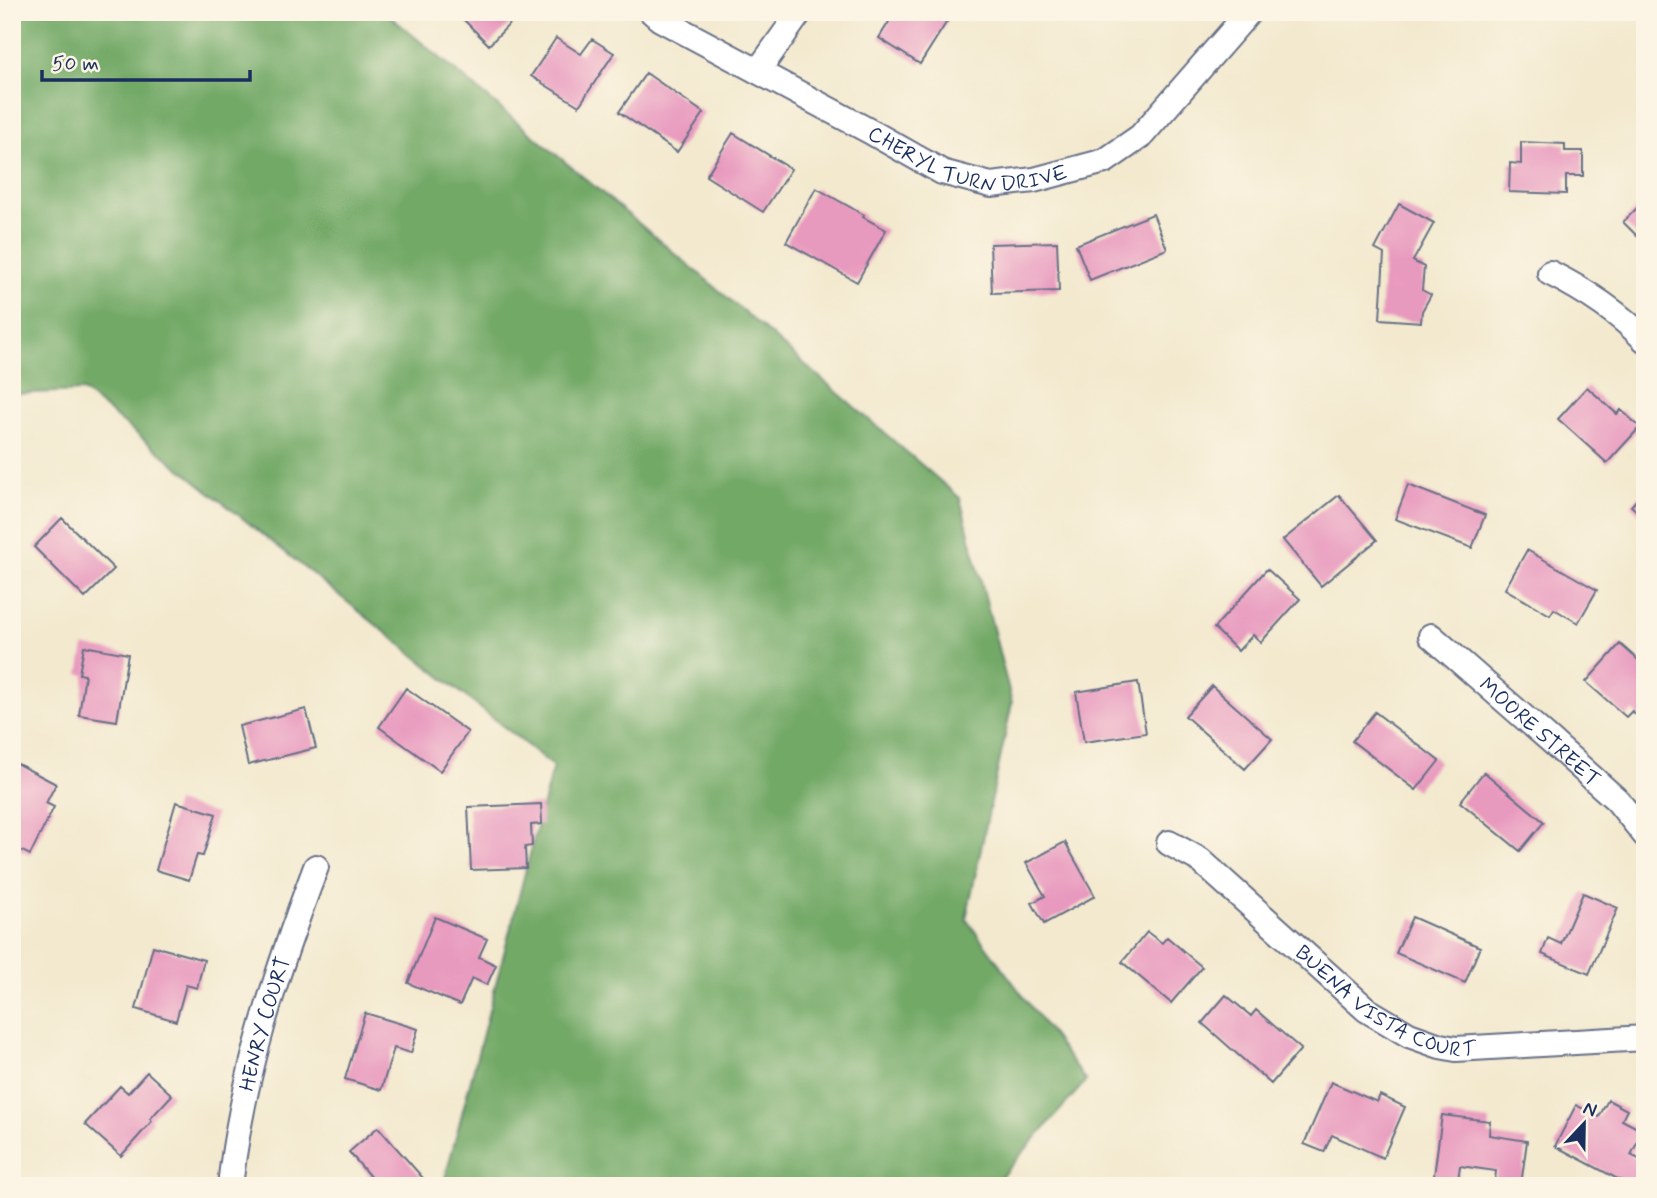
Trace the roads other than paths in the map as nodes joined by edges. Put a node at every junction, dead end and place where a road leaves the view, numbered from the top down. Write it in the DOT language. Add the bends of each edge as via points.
graph roads {
  1 [pos="652,12"];
  2 [pos="800,12"];
  3 [pos="1249,12"];
  4 [pos="758,71"];
  5 [pos="1550,273"];
  6 [pos="1645,340"];
  7 [pos="1431,636"];
  8 [pos="1645,835"];
  9 [pos="1170,843"];
  10 [pos="316,867"];
  11 [pos="1645,1038"];
  12 [pos="230,1186"];
  1 -- 4 [label="street, CHERYL TURN DRIVE"];
  2 -- 4 [label="street"];
  3 -- 4 [label="street, CHERYL TURN DRIVE" via="1141,135 1105,161 1034,180 991,185 942,172"];
  5 -- 6 [label="street" via="1593,296"];
  7 -- 8 [label="street, MOORE STREET" via="1617,800"];
  9 -- 11 [label="street, BUENA VISTA COURT" via="1200,860 1367,1010 1409,1035 1456,1049"];
  10 -- 12 [label="street, HENRY COURT" via="268,1007"];
}
